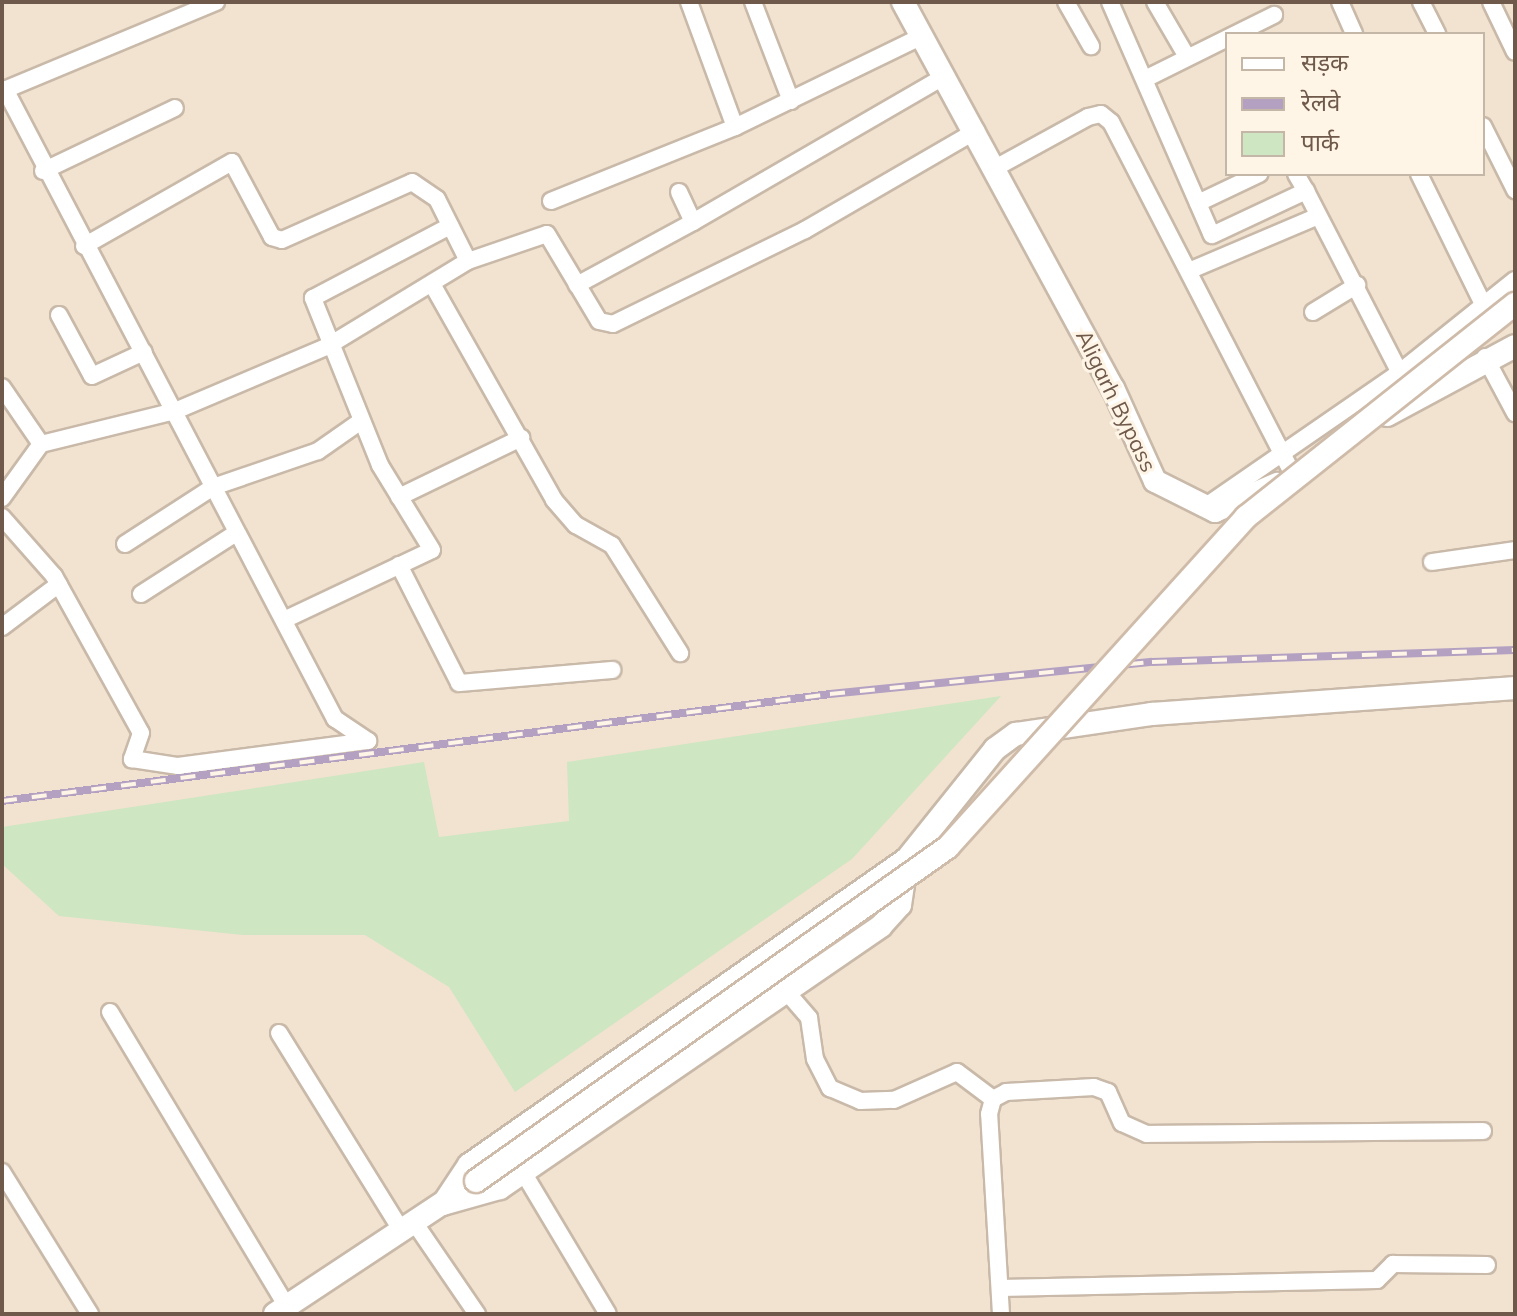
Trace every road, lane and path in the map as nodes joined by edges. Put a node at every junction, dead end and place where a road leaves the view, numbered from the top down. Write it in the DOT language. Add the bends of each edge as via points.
graph roads {
  1 [pos="216,2"];
  2 [pos="689,2"];
  3 [pos="753,2"];
  4 [pos="1066,2"];
  5 [pos="1110,2"];
  6 [pos="1155,2"];
  7 [pos="1340,2"];
  8 [pos="1421,2"];
  9 [pos="1491,2"];
  10 [pos="910,5"];
  11 [pos="1274,15"];
  12 [pos="1232,32"];
  13 [pos="1353,32"];
  14 [pos="1436,32"];
  15 [pos="1225,36"];
  16 [pos="920,37"];
  17 [pos="1091,46"];
  18 [pos="1515,52"];
  19 [pos="1186,55"];
  20 [pos="945,76"];
  21 [pos="1147,78"];
  22 [pos="4,90"];
  23 [pos="791,101"];
  24 [pos="175,108"];
  25 [pos="735,127"];
  26 [pos="1485,130"];
  27 [pos="976,131"];
  28 [pos="997,167"];
  29 [pos="43,171"];
  30 [pos="1255,176"];
  31 [pos="1297,176"];
  32 [pos="1420,176"];
  33 [pos="1515,190"];
  34 [pos="1306,191"];
  35 [pos="679,192"];
  36 [pos="551,201"];
  37 [pos="1198,203"];
  38 [pos="1318,216"];
  39 [pos="693,222"];
  40 [pos="450,226"];
  41 [pos="84,246"];
  42 [pos="468,261"];
  43 [pos="1191,270"];
  44 [pos="1515,280"];
  45 [pos="432,284"];
  46 [pos="577,285"];
  47 [pos="1357,285"];
  48 [pos="1515,304"];
  49 [pos="1484,306"];
  50 [pos="1313,312"];
  51 [pos="59,315"];
  52 [pos="328,346"];
  53 [pos="1515,346"];
  54 [pos="144,352"];
  55 [pos="1485,357"];
  56 [pos="1400,372"];
  57 [pos="2,387"];
  58 [pos="1413,399"];
  59 [pos="175,411"];
  60 [pos="1515,413"];
  61 [pos="361,421"];
  62 [pos="521,438"];
  63 [pos="41,444"];
  64 [pos="1287,466"];
  65 [pos="213,487"];
  66 [pos="399,497"];
  67 [pos="2,498"];
  68 [pos="2,517"];
  69 [pos="236,533"];
  70 [pos="125,544"];
  71 [pos="1515,550"];
  72 [pos="1432,562"];
  73 [pos="399,565"];
  74 [pos="59,584"];
  75 [pos="141,594"];
  76 [pos="286,619"];
  77 [pos="2,627"];
  78 [pos="680,653"];
  79 [pos="612,670"];
  80 [pos="1515,688"];
  81 [pos="907,859"];
  82 [pos="785,990"];
  83 [pos="110,1012"];
  84 [pos="279,1033"];
  85 [pos="993,1099"];
  86 [pos="1483,1131"];
  87 [pos="2,1172"];
  88 [pos="523,1172"];
  89 [pos="443,1204"];
  90 [pos="408,1226"];
  91 [pos="1487,1265"];
  92 [pos="1000,1288"];
  93 [pos="281,1310"];
  94 [pos="90,1314"];
  95 [pos="477,1314"];
  96 [pos="608,1314"];
  97 [pos="1001,1314"];
  1 -- 22 [label="street"];
  2 -- 25 [label="street"];
  3 -- 23 [label="street"];
  4 -- 17 [label="street"];
  5 -- 21 [label="street"];
  6 -- 19 [label="street"];
  7 -- 13 [label="street"];
  8 -- 14 [label="street"];
  9 -- 18 [label="street"];
  10 -- 16 [label="street, Aligarh Bypass"];
  11 -- 12 [label="street"];
  15 -- 19 [label="street"];
  16 -- 20 [label="street, Aligarh Bypass"];
  16 -- 23 [label="street"];
  19 -- 21 [label="street"];
  20 -- 27 [label="street, Aligarh Bypass"];
  20 -- 39 [label="street"];
  21 -- 37 [label="street"];
  22 -- 29 [label="street"];
  23 -- 25 [label="street"];
  24 -- 29 [label="street"];
  25 -- 36 [label="street"];
  26 -- 33 [label="street"];
  27 -- 28 [label="street, Aligarh Bypass"];
  27 -- 46 [label="street" via="635,317 599,321"];
  28 -- 43 [label="street" via="1101,114"];
  28 -- 64 [label="street, Aligarh Bypass" via="1155,481 1201,510 1240,506"];
  29 -- 41 [label="street"];
  30 -- 37 [label="street"];
  31 -- 34 [label="street"];
  32 -- 49 [label="street"];
  34 -- 37 [label="street" via="1212,235"];
  34 -- 38 [label="street"];
  35 -- 39 [label="street"];
  38 -- 43 [label="street"];
  38 -- 47 [label="street"];
  39 -- 46 [label="street"];
  40 -- 41 [label="street" via="437,199 412,182 282,240 272,237 232,162"];
  40 -- 42 [label="street"];
  40 -- 52 [label="street" via="318,289 313,298"];
  41 -- 54 [label="street"];
  42 -- 45 [label="street"];
  42 -- 46 [label="street" via="547,234"];
  43 -- 64 [label="street"];
  44 -- 49 [label="street"];
  45 -- 52 [label="street"];
  45 -- 62 [label="street"];
  47 -- 50 [label="street"];
  47 -- 56 [label="street"];
  48 -- 89 [label="street, bridge" via="1246,517 948,847"];
  49 -- 56 [label="street"];
  51 -- 54 [label="street" via="92,376"];
  52 -- 59 [label="street"];
  52 -- 61 [label="street"];
  53 -- 55 [label="street, Aligarh Bypass"];
  54 -- 59 [label="street"];
  55 -- 58 [label="street, Aligarh Bypass"];
  55 -- 60 [label="street"];
  56 -- 58 [label="street"];
  56 -- 64 [label="street"];
  57 -- 63 [label="street"];
  58 -- 64 [label="street, Aligarh Bypass"];
  59 -- 63 [label="street"];
  59 -- 65 [label="street"];
  61 -- 65 [label="street" via="318,451"];
  61 -- 66 [label="street"];
  62 -- 66 [label="street"];
  62 -- 78 [label="street" via="566,517 612,545"];
  63 -- 67 [label="street"];
  65 -- 69 [label="street"];
  65 -- 70 [label="street"];
  66 -- 73 [label="street" via="432,550"];
  68 -- 74 [label="street"];
  69 -- 75 [label="street"];
  69 -- 76 [label="street"];
  71 -- 72 [label="street"];
  73 -- 76 [label="street"];
  73 -- 79 [label="street" via="459,683"];
  74 -- 76 [label="street" via="141,733 132,759 178,766 368,741 335,719"];
  74 -- 77 [label="street"];
  80 -- 81 [label="street" via="1152,714 1016,734 995,749"];
  81 -- 82 [label="street" via="900,905 881,926"];
  81 -- 89 [label="street" via="469,1165"];
  82 -- 85 [label="street" via="809,1018 815,1059 830,1088 860,1101 894,1100 957,1072"];
  82 -- 88 [label="street"];
  83 -- 93 [label="street"];
  84 -- 90 [label="street"];
  85 -- 86 [label="street" via="1094,1087 1108,1092 1122,1123 1147,1134"];
  85 -- 92 [label="street" via="989,1155"];
  87 -- 94 [label="street"];
  88 -- 89 [label="street" via="500,1188"];
  88 -- 96 [label="street"];
  89 -- 90 [label="street"];
  90 -- 93 [label="street"];
  90 -- 95 [label="street"];
  91 -- 92 [label="street" via="1393,1264 1377,1280"];
  92 -- 97 [label="street"];
}
